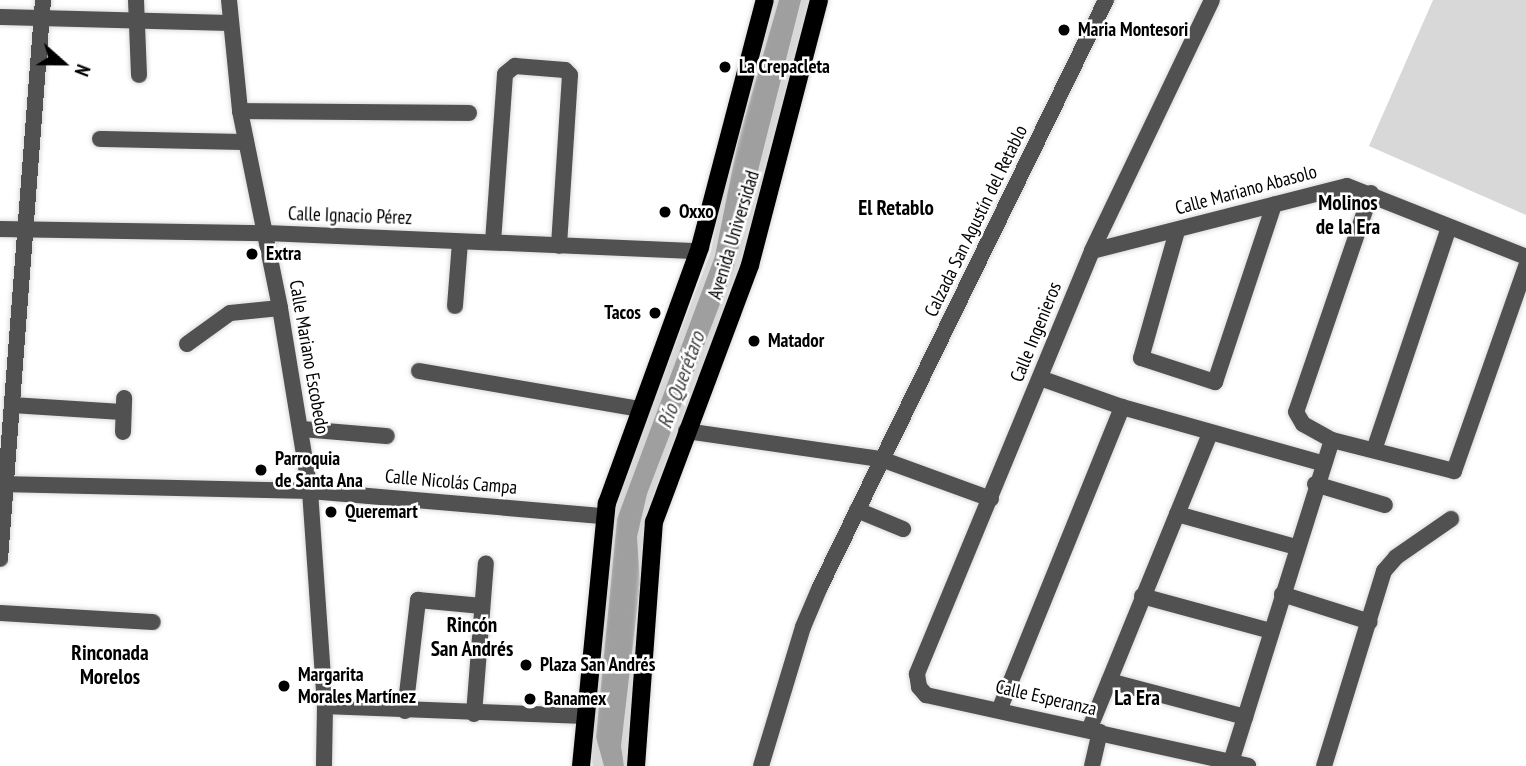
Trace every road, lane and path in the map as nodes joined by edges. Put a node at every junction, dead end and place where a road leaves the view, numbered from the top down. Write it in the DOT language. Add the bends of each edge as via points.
graph roads {
  1 [pos="43,0"];
  2 [pos="136,0"];
  3 [pos="229,0"];
  4 [pos="765,0"];
  5 [pos="819,0"];
  6 [pos="1106,0"];
  7 [pos="1212,0"];
  8 [pos="0,17"];
  9 [pos="42,18"];
  10 [pos="137,21"];
  11 [pos="231,23"];
  12 [pos="139,75"];
  13 [pos="240,111"];
  14 [pos="469,113"];
  15 [pos="100,139"];
  16 [pos="246,142"];
  17 [pos="1371,193"];
  18 [pos="1274,205"];
  19 [pos="1449,227"];
  20 [pos="0,229"];
  21 [pos="26,230"];
  22 [pos="1177,231"];
  23 [pos="265,233"];
  24 [pos="460,242"];
  25 [pos="494,242"];
  26 [pos="559,246"];
  27 [pos="699,251"];
  28 [pos="1092,251"];
  29 [pos="1526,257"];
  30 [pos="1526,266"];
  31 [pos="455,306"];
  32 [pos="280,308"];
  33 [pos="187,344"];
  34 [pos="419,370"];
  35 [pos="1040,378"];
  36 [pos="12,405"];
  37 [pos="1122,407"];
  38 [pos="640,409"];
  39 [pos="301,429"];
  40 [pos="686,431"];
  41 [pos="122,432"];
  42 [pos="1210,433"];
  43 [pos="387,436"];
  44 [pos="1332,440"];
  45 [pos="1374,450"];
  46 [pos="881,458"];
  47 [pos="1321,463"];
  48 [pos="3,484"];
  49 [pos="1315,484"];
  50 [pos="310,491"];
  51 [pos="990,499"];
  52 [pos="1385,505"];
  53 [pos="857,510"];
  54 [pos="1177,514"];
  55 [pos="604,516"];
  56 [pos="1451,519"];
  57 [pos="903,529"];
  58 [pos="1296,547"];
  59 [pos="0,558"];
  60 [pos="486,563"];
  61 [pos="1282,594"];
  62 [pos="1142,596"];
  63 [pos="482,606"];
  64 [pos="0,613"];
  65 [pos="153,622"];
  66 [pos="1370,622"];
  67 [pos="1271,631"];
  68 [pos="1109,681"];
  69 [pos="919,687"];
  70 [pos="325,706"];
  71 [pos="1000,709"];
  72 [pos="405,712"];
  73 [pos="474,714"];
  74 [pos="583,716"];
  75 [pos="1245,717"];
  76 [pos="1094,731"];
  77 [pos="1197,760"];
  78 [pos="1231,762"];
  79 [pos="324,766"];
  80 [pos="581,766"];
  81 [pos="636,766"];
  82 [pos="761,766"];
  83 [pos="1092,766"];
  84 [pos="1248,766"];
  85 [pos="1324,766"];
  1 -- 9 [label="street"];
  2 -- 10 [label="street"];
  3 -- 11 [label="street, Calle Mariano Escobedo"];
  4 -- 27 [label="main road, Avenida Universidad"];
  5 -- 40 [label="main road, Avenida Universidad" via="750,265"];
  6 -- 46 [label="street, Calzada San Agustín del Retablo"];
  7 -- 28 [label="street, Calle Ingenieros"];
  8 -- 9 [label="street"];
  9 -- 10 [label="street"];
  9 -- 21 [label="street"];
  10 -- 11 [label="street"];
  10 -- 12 [label="street"];
  11 -- 13 [label="street, Calle Mariano Escobedo"];
  13 -- 14 [label="street"];
  13 -- 16 [label="street, Calle Mariano Escobedo"];
  15 -- 16 [label="street"];
  16 -- 23 [label="street, Calle Mariano Escobedo"];
  17 -- 18 [label="street, Calle Mariano Abasolo" via="1338,186"];
  17 -- 19 [label="street, Calle Mariano Abasolo"];
  17 -- 44 [label="street" via="1296,412 1304,424"];
  18 -- 22 [label="street, Calle Mariano Abasolo"];
  18 -- 22 [label="street" via="1215,382 1141,358"];
  19 -- 29 [label="street, Calle Mariano Abasolo"];
  19 -- 45 [label="street"];
  20 -- 21 [label="street, Calle Ignacio Pérez"];
  21 -- 23 [label="street, Calle Ignacio Pérez"];
  21 -- 36 [label="street"];
  22 -- 28 [label="street, Calle Mariano Abasolo"];
  23 -- 24 [label="street, Calle Ignacio Pérez"];
  23 -- 32 [label="street, Calle Mariano Escobedo"];
  24 -- 25 [label="street, Calle Ignacio Pérez"];
  24 -- 31 [label="street"];
  25 -- 26 [label="street, Calle Ignacio Pérez"];
  25 -- 26 [label="street" via="505,74 509,68 565,69 571,84"];
  26 -- 27 [label="street, Calle Ignacio Pérez"];
  27 -- 38 [label="main road, Avenida Universidad"];
  28 -- 35 [label="street, Calle Ingenieros"];
  30 -- 45 [label="street" via="1454,471"];
  32 -- 33 [label="street" via="230,313"];
  32 -- 39 [label="street, Calle Mariano Escobedo"];
  34 -- 38 [label="street"];
  35 -- 37 [label="street"];
  35 -- 51 [label="street, Calle Ingenieros"];
  36 -- 41 [label="street" via="123,405"];
  36 -- 48 [label="street"];
  37 -- 42 [label="street"];
  37 -- 71 [label="street"];
  38 -- 55 [label="main road, Avenida Universidad"];
  39 -- 43 [label="street"];
  39 -- 50 [label="street, Calle Mariano Escobedo"];
  40 -- 46 [label="street"];
  40 -- 81 [label="main road, Avenida Universidad" via="654,522"];
  42 -- 47 [label="street"];
  42 -- 54 [label="street"];
  44 -- 45 [label="street"];
  44 -- 47 [label="street"];
  46 -- 51 [label="street"];
  46 -- 53 [label="street, Calzada San Agustín del Retablo"];
  47 -- 49 [label="street"];
  48 -- 50 [label="street, Calle Nicolás Campa"];
  48 -- 59 [label="street"];
  49 -- 52 [label="street"];
  49 -- 58 [label="street"];
  50 -- 55 [label="street, Calle Nicolás Campa"];
  50 -- 70 [label="street, Calle Mariano Escobedo"];
  51 -- 69 [label="street, Calle Ingenieros" via="917,674"];
  53 -- 57 [label="street"];
  53 -- 82 [label="street, Calzada San Agustín del Retablo" via="803,627"];
  54 -- 58 [label="street"];
  54 -- 62 [label="street"];
  55 -- 74 [label="main road, Avenida Universidad"];
  56 -- 66 [label="street" via="1390,562"];
  58 -- 61 [label="street"];
  60 -- 63 [label="street"];
  61 -- 66 [label="street"];
  61 -- 67 [label="street"];
  62 -- 67 [label="street"];
  62 -- 68 [label="street"];
  63 -- 72 [label="street" via="418,600"];
  63 -- 73 [label="street"];
  64 -- 65 [label="street"];
  66 -- 85 [label="street"];
  67 -- 75 [label="street"];
  68 -- 75 [label="street"];
  68 -- 76 [label="street"];
  69 -- 71 [label="street, Calle Esperanza" via="926,695"];
  70 -- 72 [label="street"];
  70 -- 79 [label="street, Calle Mariano Escobedo"];
  71 -- 76 [label="street, Calle Esperanza"];
  72 -- 73 [label="street"];
  73 -- 74 [label="street"];
  74 -- 80 [label="main road, Avenida Universidad"];
  75 -- 78 [label="street"];
  76 -- 77 [label="street, Calle Esperanza"];
  76 -- 83 [label="street"];
  77 -- 78 [label="street, Calle Esperanza"];
  78 -- 84 [label="street, Calle Esperanza"];
}
